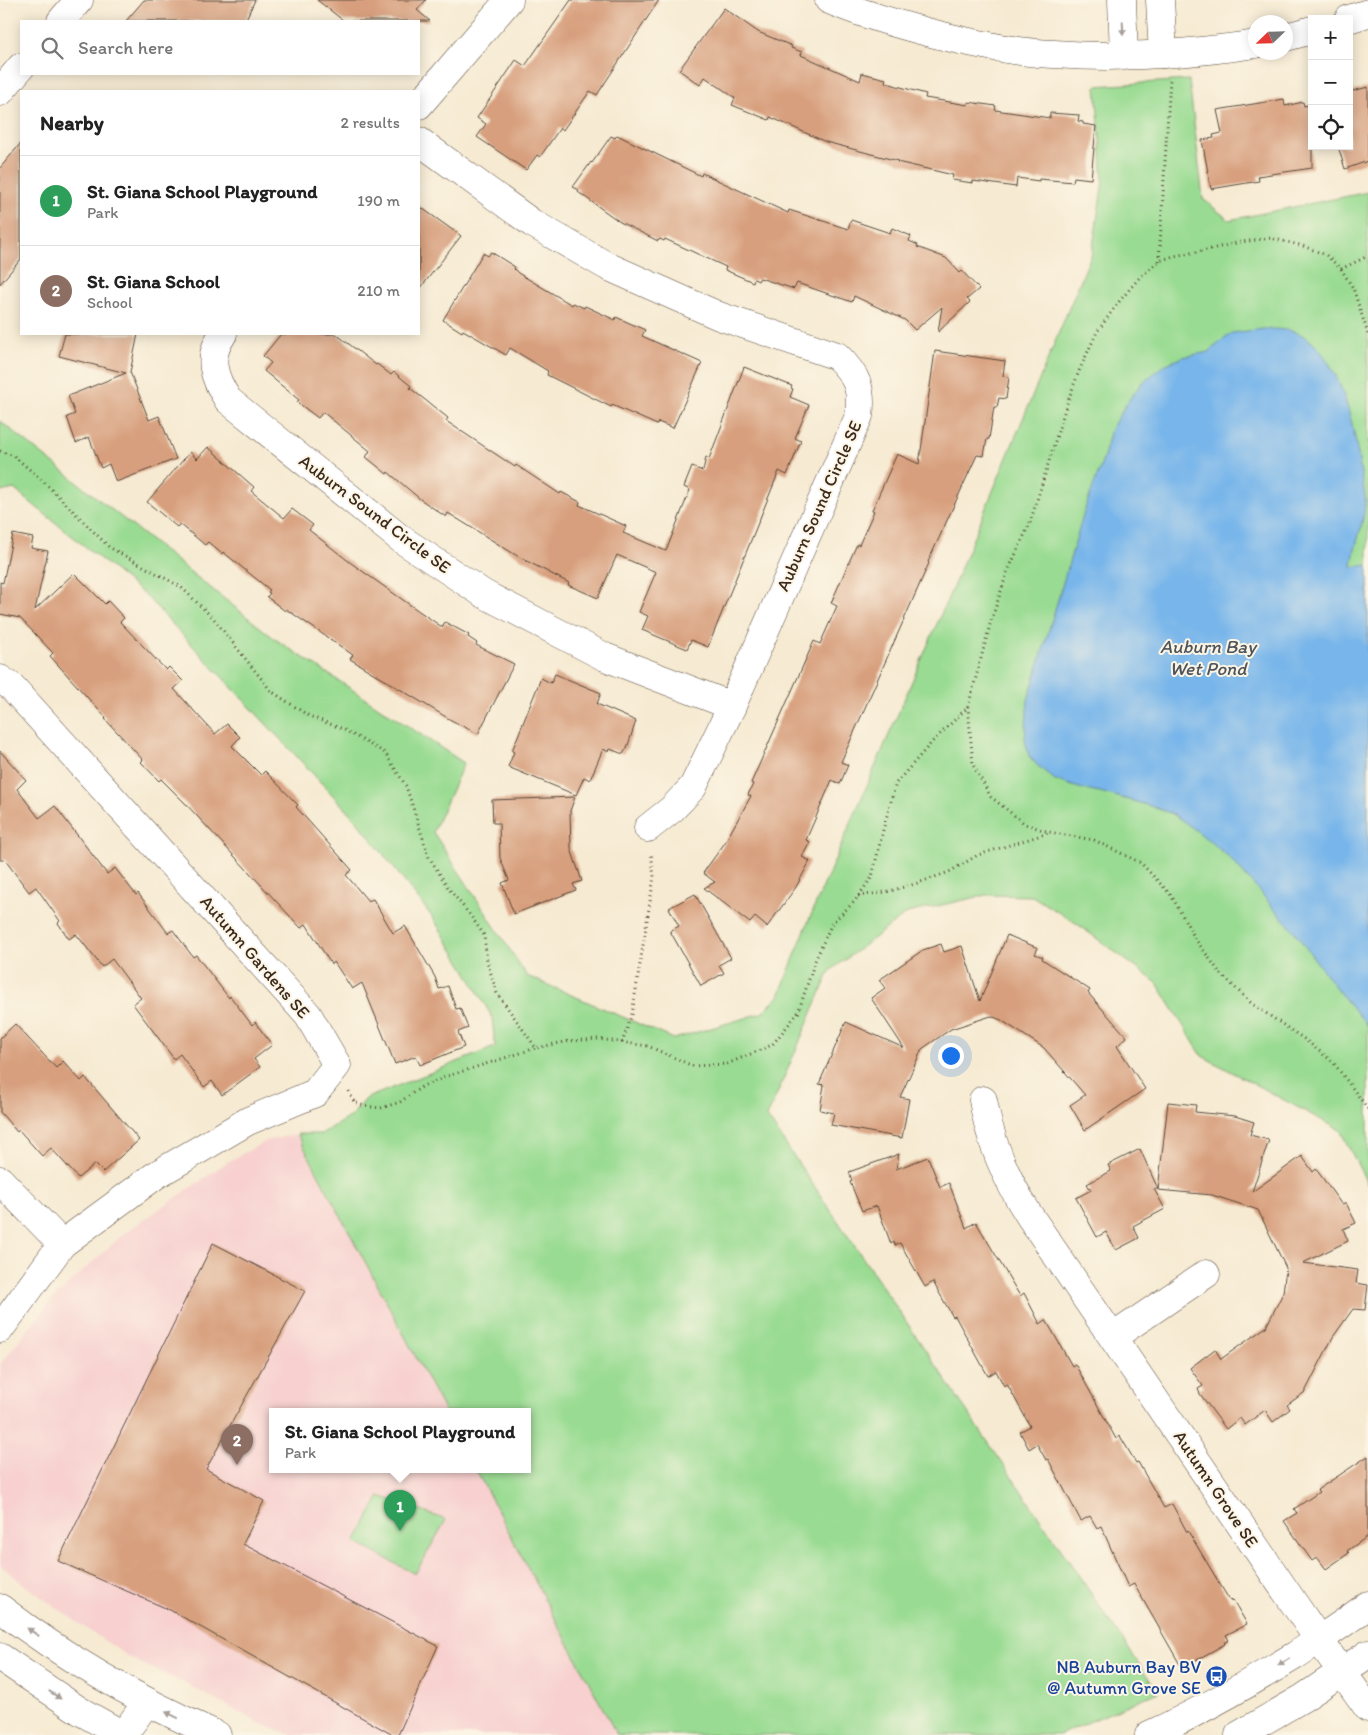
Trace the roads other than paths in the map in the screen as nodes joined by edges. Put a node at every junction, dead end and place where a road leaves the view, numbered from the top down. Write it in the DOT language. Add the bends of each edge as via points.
graph roads {
  1 [pos="79,0"];
  2 [pos="509,0"];
  3 [pos="829,0"];
  4 [pos="1122,0"];
  5 [pos="1160,0"];
  6 [pos="1368,13"];
  7 [pos="1353,18"];
  8 [pos="62,20"];
  9 [pos="1308,31"];
  10 [pos="1293,35"];
  11 [pos="1248,45"];
  12 [pos="1163,54"];
  13 [pos="1124,56"];
  14 [pos="20,68"];
  15 [pos="0,92"];
  16 [pos="420,104"];
  17 [pos="420,142"];
  18 [pos="222,335"];
  19 [pos="0,679"];
  20 [pos="732,706"];
  21 [pos="648,828"];
  22 [pos="983,1100"];
  23 [pos="0,1180"];
  24 [pos="62,1244"];
  25 [pos="1206,1274"];
  26 [pos="0,1329"];
  27 [pos="1113,1337"];
  28 [pos="1368,1605"];
  29 [pos="0,1608"];
  30 [pos="1319,1640"];
  31 [pos="1368,1654"];
  32 [pos="0,1657"];
  33 [pos="1342,1672"];
  34 [pos="147,1702"];
  35 [pos="1368,1708"];
  36 [pos="123,1735"];
  37 [pos="217,1735"];
  38 [pos="1149,1735"];
  39 [pos="1239,1735"];
  1 -- 8 [label="street"];
  2 -- 16 [label="street"];
  3 -- 13 [label="street" via="949,38 1053,54"];
  4 -- 13 [label="street, one-way"];
  5 -- 12 [label="street"];
  6 -- 7 [label="street"];
  9 -- 10 [label="street"];
  11 -- 12 [label="street"];
  12 -- 13 [label="street"];
  14 -- 15 [label="street"];
  17 -- 20 [label="street, Auburn Sound Circle SE" via="532,223 607,266 719,316 837,356 856,382 861,399 859,416"];
  18 -- 20 [label="street, Auburn Sound Circle SE" via="214,352 213,368 217,384 228,400 401,538 484,594 605,657"];
  19 -- 24 [label="street, Autumn Gardens SE" via="12,687 308,1014 337,1065 315,1093 248,1121 156,1175"];
  20 -- 21 [label="street, Auburn Sound Circle SE" via="693,787 672,810"];
  22 -- 27 [label="street, Autumn Grove SE" via="994,1146 1011,1184"];
  23 -- 24 [label="street"];
  24 -- 26 [label="street"];
  25 -- 27 [label="street"];
  27 -- 30 [label="street, Autumn Grove SE"];
  28 -- 30 [label="street"];
  34 -- 29 [label="street, one-way" via="67,1655"];
  30 -- 33 [label="street, Autumn Grove SE"];
  30 -- 38 [label="street, one-way" via="1246,1685"];
  31 -- 33 [label="street"];
  32 -- 36 [label="street, one-way" via="72,1706"];
  33 -- 35 [label="street, Autumn Grove SE"];
  33 -- 39 [label="street"];
  34 -- 36 [label="street"];
  37 -- 34 [label="street, one-way"];
}
